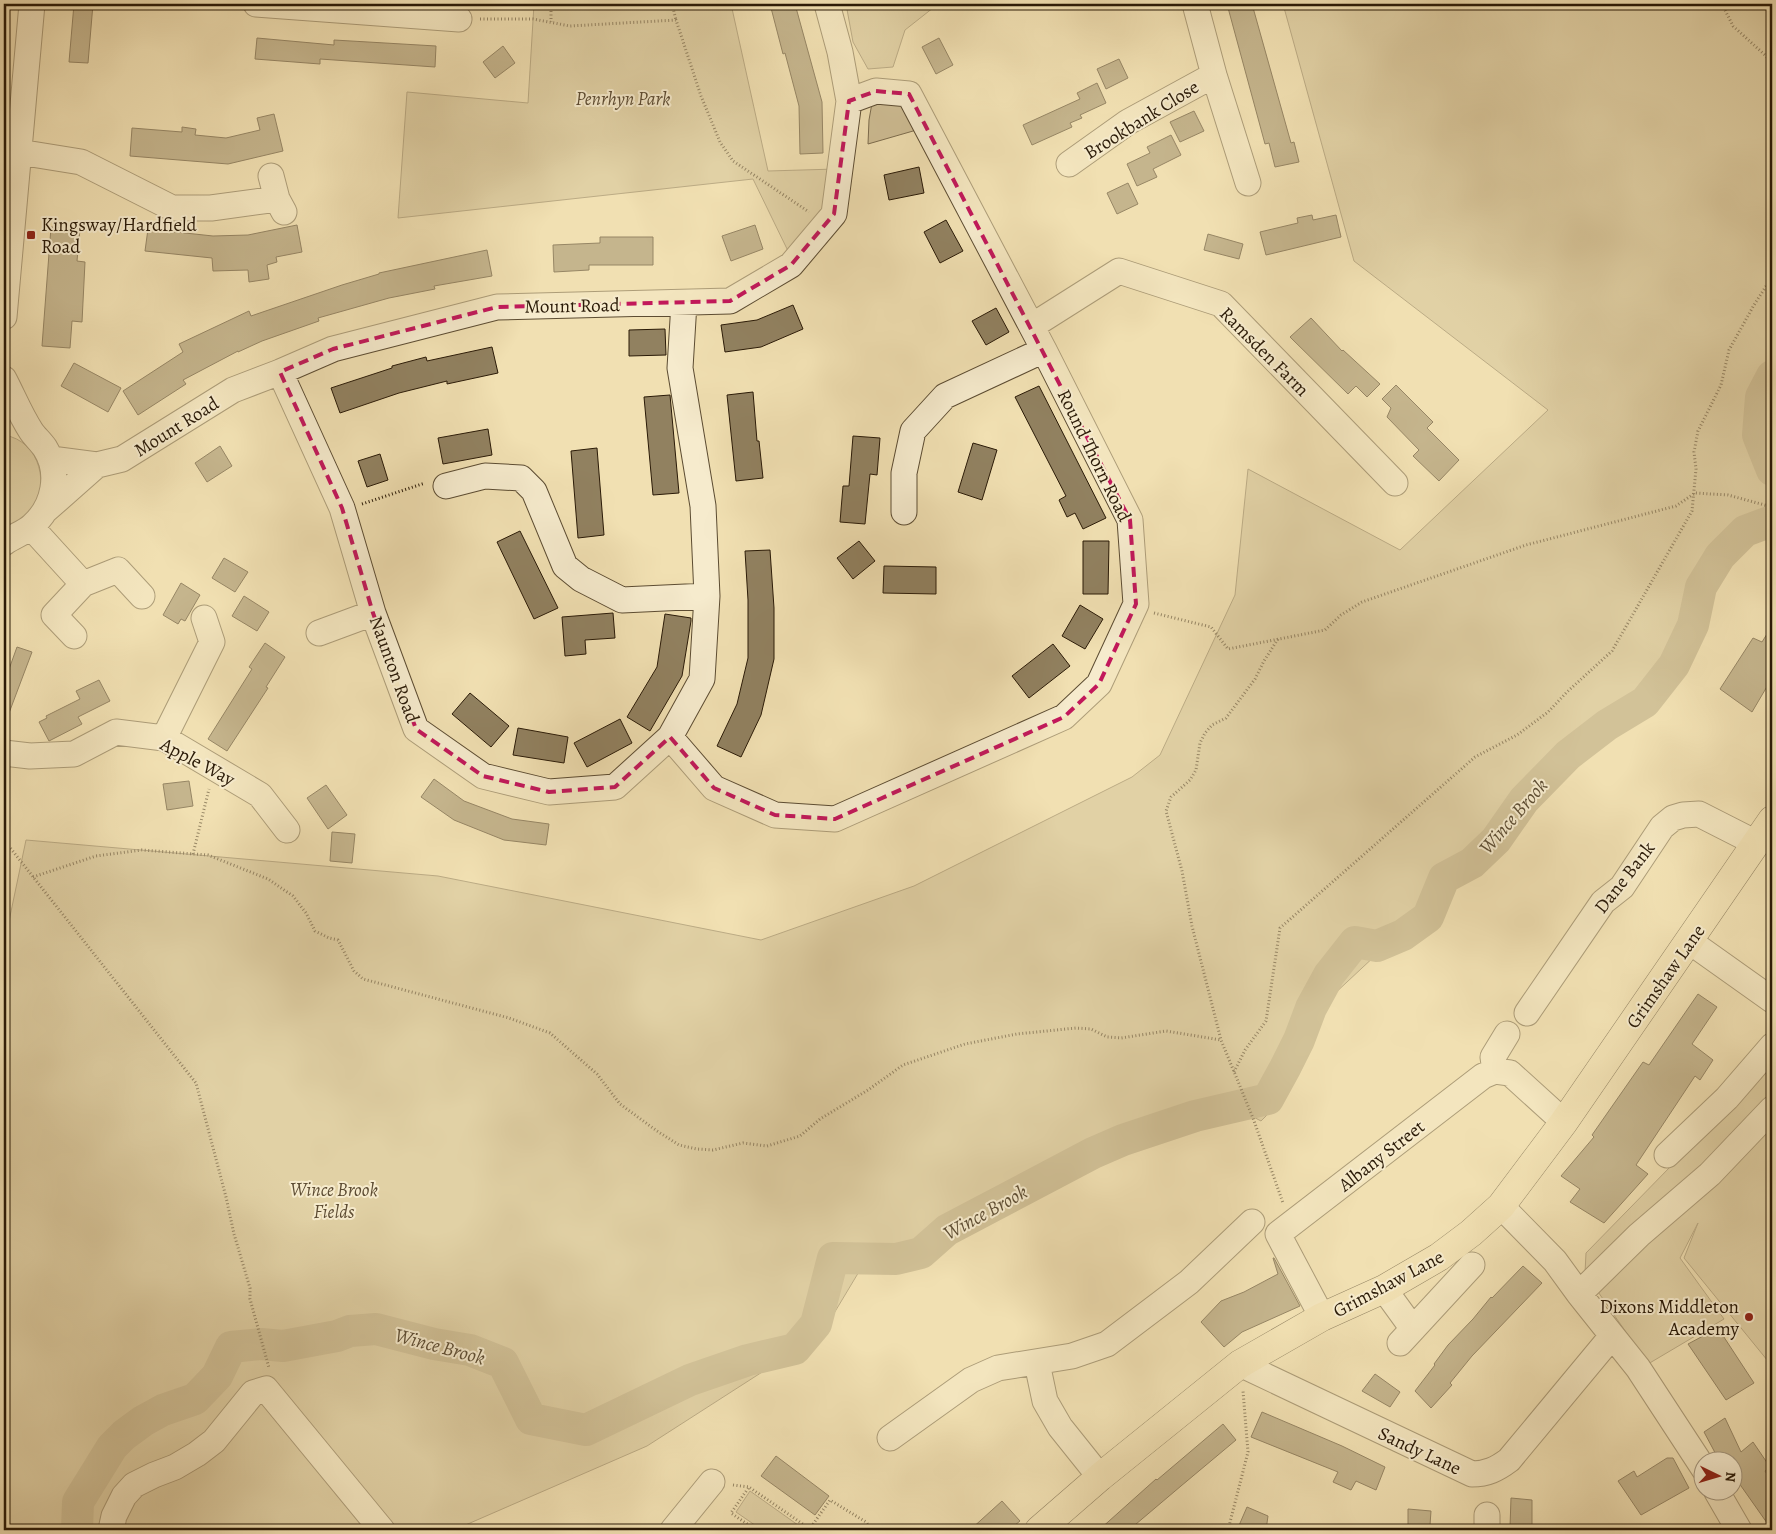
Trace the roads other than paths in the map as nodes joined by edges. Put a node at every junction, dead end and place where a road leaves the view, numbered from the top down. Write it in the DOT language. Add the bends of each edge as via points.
graph roads {
  1 [pos="32,4"];
  2 [pos="256,4"];
  3 [pos="826,4"];
  4 [pos="1195,4"];
  5 [pos="459,18"];
  6 [pos="1214,74"];
  7 [pos="849,101"];
  8 [pos="19,152"];
  9 [pos="1069,164"];
  10 [pos="1248,183"];
  11 [pos="277,196"];
  12 [pos="684,303"];
  13 [pos="4,317"];
  14 [pos="1032,326"];
  15 [pos="1044,350"];
  16 [pos="280,372"];
  17 [pos="4,379"];
  18 [pos="4,421"];
  19 [pos="31,432"];
  20 [pos="51,459"];
  21 [pos="97,465"];
  22 [pos="1395,483"];
  23 [pos="446,486"];
  24 [pos="904,512"];
  25 [pos="19,532"];
  26 [pos="83,584"];
  27 [pos="142,596"];
  28 [pos="707,596"];
  29 [pos="373,612"];
  30 [pos="204,618"];
  31 [pos="319,633"];
  32 [pos="74,636"];
  33 [pos="670,737"];
  34 [pos="164,738"];
  35 [pos="4,753"];
  36 [pos="1772,820"];
  37 [pos="287,830"];
  38 [pos="1756,843"];
  39 [pos="1689,941"];
  40 [pos="1772,1000"];
  41 [pos="1527,1013"];
  42 [pos="1507,1034"];
  43 [pos="1772,1046"];
  44 [pos="1489,1073"];
  45 [pos="1772,1110"];
  46 [pos="1564,1122"];
  47 [pos="1667,1155"];
  48 [pos="1501,1206"];
  49 [pos="1252,1222"];
  50 [pos="1472,1265"];
  51 [pos="1384,1289"];
  52 [pos="1578,1294"];
  53 [pos="1322,1317"];
  54 [pos="1612,1336"];
  55 [pos="1037,1363"];
  56 [pos="1247,1367"];
  57 [pos="890,1438"];
  58 [pos="1694,1454"];
  59 [pos="1100,1477"];
  60 [pos="712,1482"];
  61 [pos="1724,1502"];
  62 [pos="110,1530"];
  63 [pos="382,1530"];
  64 [pos="673,1530"];
  65 [pos="1039,1530"];
  66 [pos="1739,1530"];
  1 -- 8 [label="street"];
  2 -- 5 [label="street"];
  3 -- 7 [label="street, Mount Road" via="840,52"];
  4 -- 6 [label="street"];
  6 -- 9 [label="street, Brookbank Close" via="1128,122"];
  6 -- 10 [label="street"];
  7 -- 12 [label="street, Mount Road" via="834,214 826,224 791,265 730,301"];
  7 -- 14 [label="street, Round Thorn Road" via="876,91 909,94"];
  8 -- 11 [label="street" via="81,162 172,208 211,208"];
  8 -- 13 [label="street"];
  12 -- 16 [label="street, Mount Road" via="497,307 333,349"];
  12 -- 28 [label="street, Naunton Road" via="680,368 702,506"];
  14 -- 15 [label="street, Round Thorn Road"];
  14 -- 22 [label="street, Ramsden Farm" via="1119,271 1222,304"];
  15 -- 24 [label="street" via="945,396 913,431 904,473"];
  15 -- 33 [label="street, Round Thorn Road" via="1130,520 1136,604 1099,684 1064,717 834,819 775,815 714,788"];
  16 -- 21 [label="street, Mount Road" via="233,390 122,459"];
  16 -- 29 [label="street, Naunton Road" via="342,510"];
  17 -- 19 [label="street"];
  18 -- 19 [label="street"];
  19 -- 20 [label="street"];
  20 -- 21 [label="street, Mount Road"];
  20 -- 25 [label="street" via="54,480 51,500"];
  21 -- 25 [label="street, Mount Road"];
  23 -- 28 [label="street" via="485,476 521,478 534,491 565,566 581,579 622,600"];
  25 -- 26 [label="street"];
  26 -- 27 [label="street" via="118,570"];
  26 -- 32 [label="street" via="54,615"];
  28 -- 33 [label="street, Naunton Road" via="702,679"];
  29 -- 31 [label="street"];
  29 -- 33 [label="street, Naunton Road" via="416,729 484,776 549,792 616,787"];
  30 -- 34 [label="street" via="212,642"];
  34 -- 35 [label="street, Apple Way" via="116,732 74,754 30,756"];
  34 -- 37 [label="street, Apple Way" via="260,795"];
  36 -- 38 [label="main road, Grimshaw Lane"];
  38 -- 39 [label="main road, Grimshaw Lane"];
  38 -- 41 [label="street, Dane Bank" via="1699,814 1673,818 1662,827 1622,887 1603,902 1538,986"];
  39 -- 40 [label="street"];
  39 -- 46 [label="main road, Grimshaw Lane"];
  42 -- 44 [label="street" via="1493,1057"];
  43 -- 47 [label="street" via="1728,1098"];
  44 -- 46 [label="street" via="1510,1073"];
  44 -- 53 [label="street, Albany Street" via="1284,1229"];
  45 -- 52 [label="street" via="1710,1174 1639,1235"];
  46 -- 48 [label="main road, Grimshaw Lane"];
  48 -- 51 [label="main road, Grimshaw Lane" via="1439,1257"];
  48 -- 52 [label="street" via="1555,1261"];
  49 -- 55 [label="street" via="1189,1282 1107,1344"];
  50 -- 51 [label="street" via="1406,1336"];
  51 -- 53 [label="main road, Grimshaw Lane"];
  52 -- 54 [label="street"];
  53 -- 56 [label="main road, Grimshaw Lane"];
  54 -- 56 [label="street, Sandy Lane" via="1510,1460 1482,1474 1472,1474"];
  54 -- 58 [label="street" via="1638,1368"];
  55 -- 57 [label="street" via="998,1368 971,1380"];
  55 -- 59 [label="street" via="1045,1401 1060,1427"];
  56 -- 59 [label="main road, Grimshaw Lane"];
  59 -- 65 [label="main road, Grimshaw Lane"];
  60 -- 64 [label="street"];
  61 -- 66 [label="street"];
  62 -- 63 [label="street" via="124,1496 134,1485 197,1454 214,1441 253,1393 266,1389"];
}
